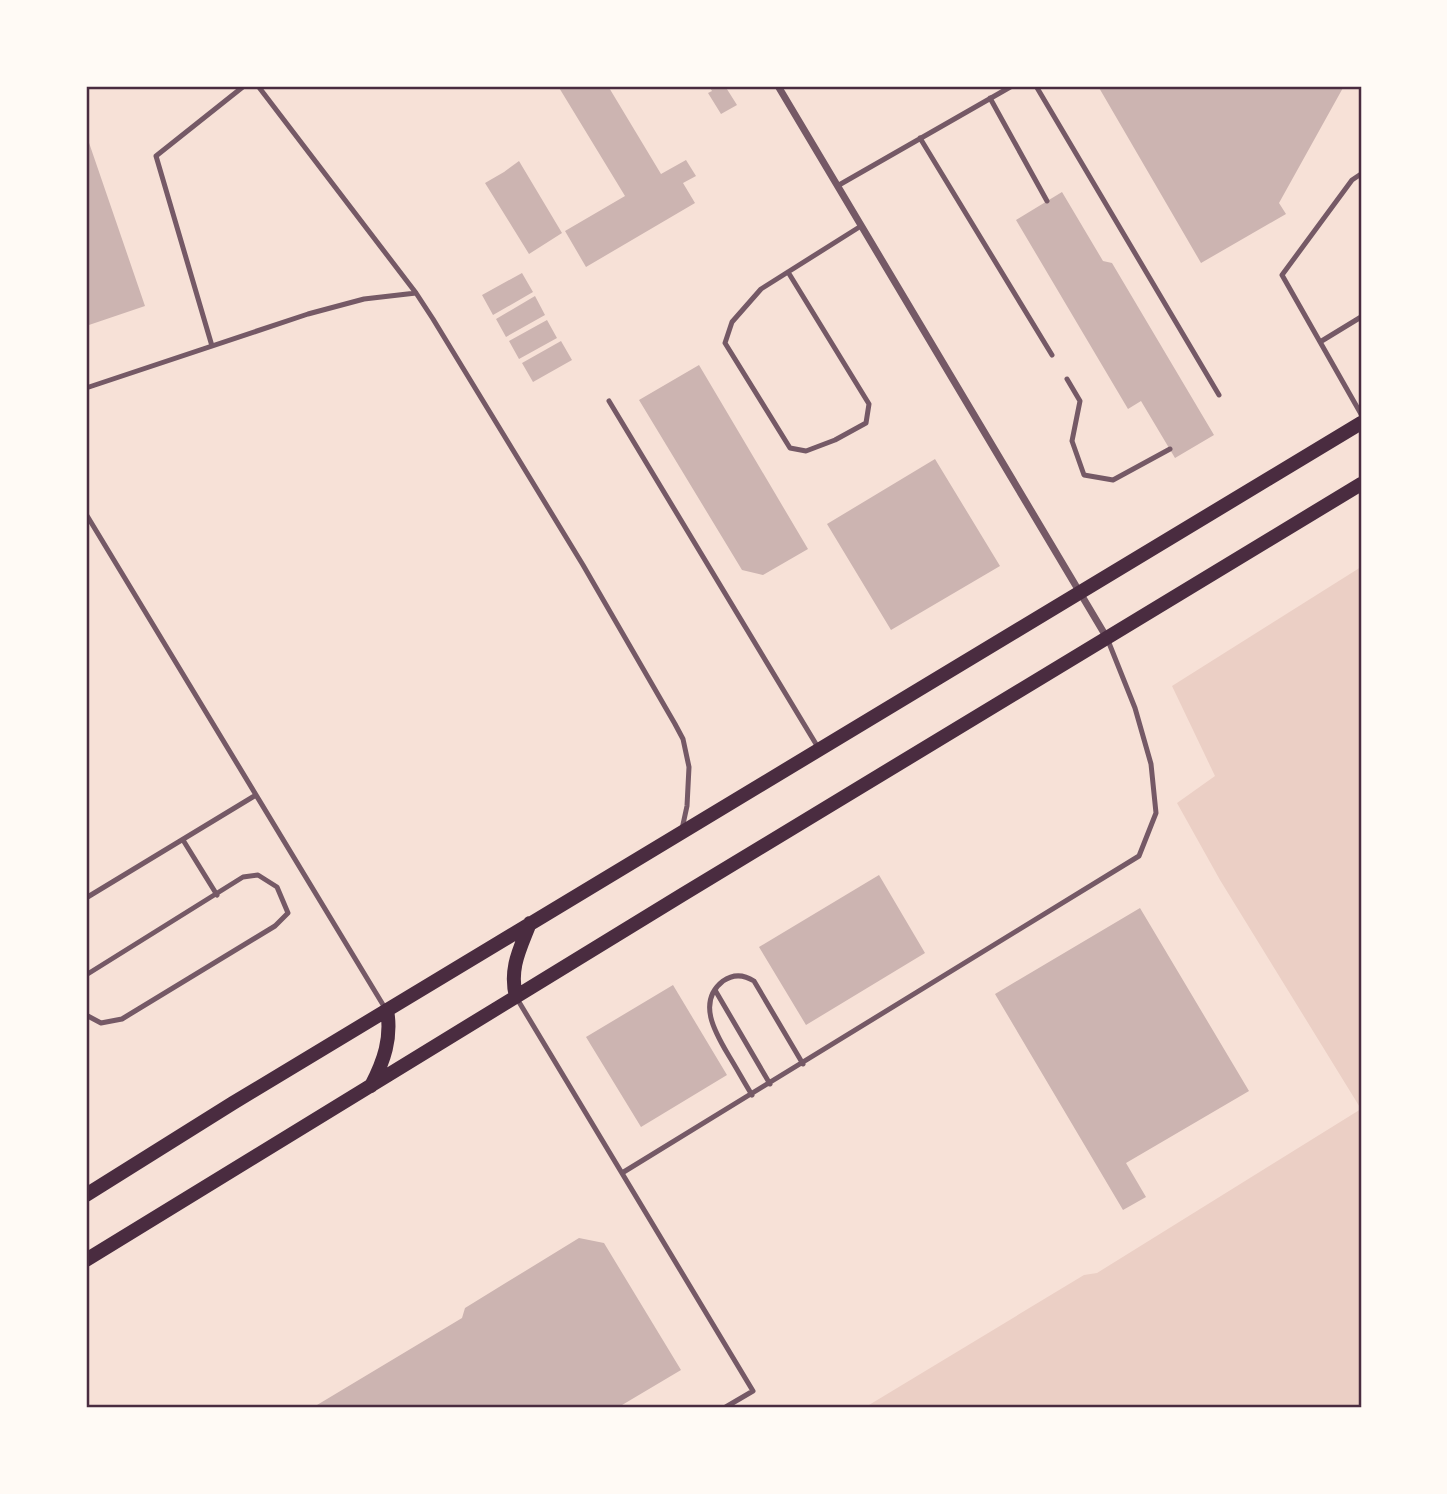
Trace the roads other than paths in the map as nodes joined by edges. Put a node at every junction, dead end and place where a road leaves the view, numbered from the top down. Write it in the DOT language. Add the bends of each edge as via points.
graph roads {
  1 [pos="244,86"];
  2 [pos="258,86"];
  3 [pos="778,86"];
  4 [pos="1012,86"];
  5 [pos="1036,86"];
  6 [pos="990,99"];
  7 [pos="920,138"];
  8 [pos="1361,174"];
  9 [pos="839,185"];
  10 [pos="1047,201"];
  11 [pos="861,226"];
  12 [pos="788,272"];
  13 [pos="416,293"];
  14 [pos="1361,317"];
  15 [pos="1320,342"];
  16 [pos="212,346"];
  17 [pos="1052,355"];
  18 [pos="1067,379"];
  19 [pos="86,388"];
  20 [pos="1219,395"];
  21 [pos="609,401"];
  22 [pos="1361,414"];
  23 [pos="1361,423"];
  24 [pos="1170,449"];
  25 [pos="1361,484"];
  26 [pos="86,514"];
  27 [pos="1079,593"];
  28 [pos="1107,638"];
  29 [pos="819,750"];
  30 [pos="256,795"];
  31 [pos="682,832"];
  32 [pos="183,840"];
  33 [pos="216,895"];
  34 [pos="86,898"];
  35 [pos="530,923"];
  36 [pos="86,975"];
  37 [pos="715,990"];
  38 [pos="516,997"];
  39 [pos="387,1010"];
  40 [pos="86,1015"];
  41 [pos="803,1063"];
  42 [pos="771,1084"];
  43 [pos="370,1086"];
  44 [pos="752,1095"];
  45 [pos="622,1174"];
  46 [pos="86,1195"];
  47 [pos="86,1260"];
  48 [pos="724,1408"];
  1 -- 16 [label="lane" via="156,156"];
  2 -- 13 [label="lane"];
  3 -- 9 [label="street"];
  4 -- 6 [label="lane"];
  5 -- 20 [label="lane"];
  6 -- 7 [label="lane"];
  6 -- 10 [label="lane"];
  7 -- 9 [label="lane"];
  7 -- 17 [label="lane"];
  8 -- 15 [label="lane" via="1282,275"];
  9 -- 11 [label="street"];
  11 -- 12 [label="lane"];
  11 -- 27 [label="street"];
  12 -- 12 [label="lane" via="761,289 732,321 726,343 790,448 806,450 866,423 869,404"];
  13 -- 16 [label="lane" via="364,299"];
  13 -- 31 [label="lane" via="676,724 689,767"];
  14 -- 15 [label="lane"];
  15 -- 22 [label="lane"];
  16 -- 19 [label="lane"];
  18 -- 24 [label="lane" via="1080,401 1072,441 1084,475 1113,480"];
  21 -- 29 [label="lane"];
  23 -- 27 [label="main road"];
  25 -- 28 [label="main road"];
  26 -- 30 [label="lane"];
  27 -- 28 [label="street"];
  27 -- 29 [label="main road"];
  28 -- 38 [label="main road"];
  28 -- 41 [label="lane" via="1151,764 1156,813 1139,856"];
  29 -- 31 [label="main road"];
  30 -- 32 [label="lane"];
  30 -- 39 [label="lane"];
  31 -- 35 [label="main road"];
  32 -- 33 [label="lane"];
  32 -- 34 [label="lane"];
  33 -- 36 [label="lane"];
  33 -- 40 [label="lane" via="243,877 258,875 277,887 288,914 122,1020 101,1023"];
  35 -- 38 [label="main road" via="513,972"];
  35 -- 39 [label="main road"];
  37 -- 41 [label="lane" via="739,975 754,981"];
  37 -- 42 [label="lane"];
  37 -- 44 [label="lane" via="709,1006 711,1024"];
  38 -- 43 [label="main road"];
  38 -- 45 [label="lane"];
  39 -- 43 [label="main road" via="386,1052"];
  39 -- 46 [label="main road"];
  41 -- 42 [label="lane"];
  42 -- 44 [label="lane"];
  43 -- 47 [label="main road"];
  44 -- 45 [label="lane"];
  45 -- 48 [label="lane" via="753,1391"];
}
